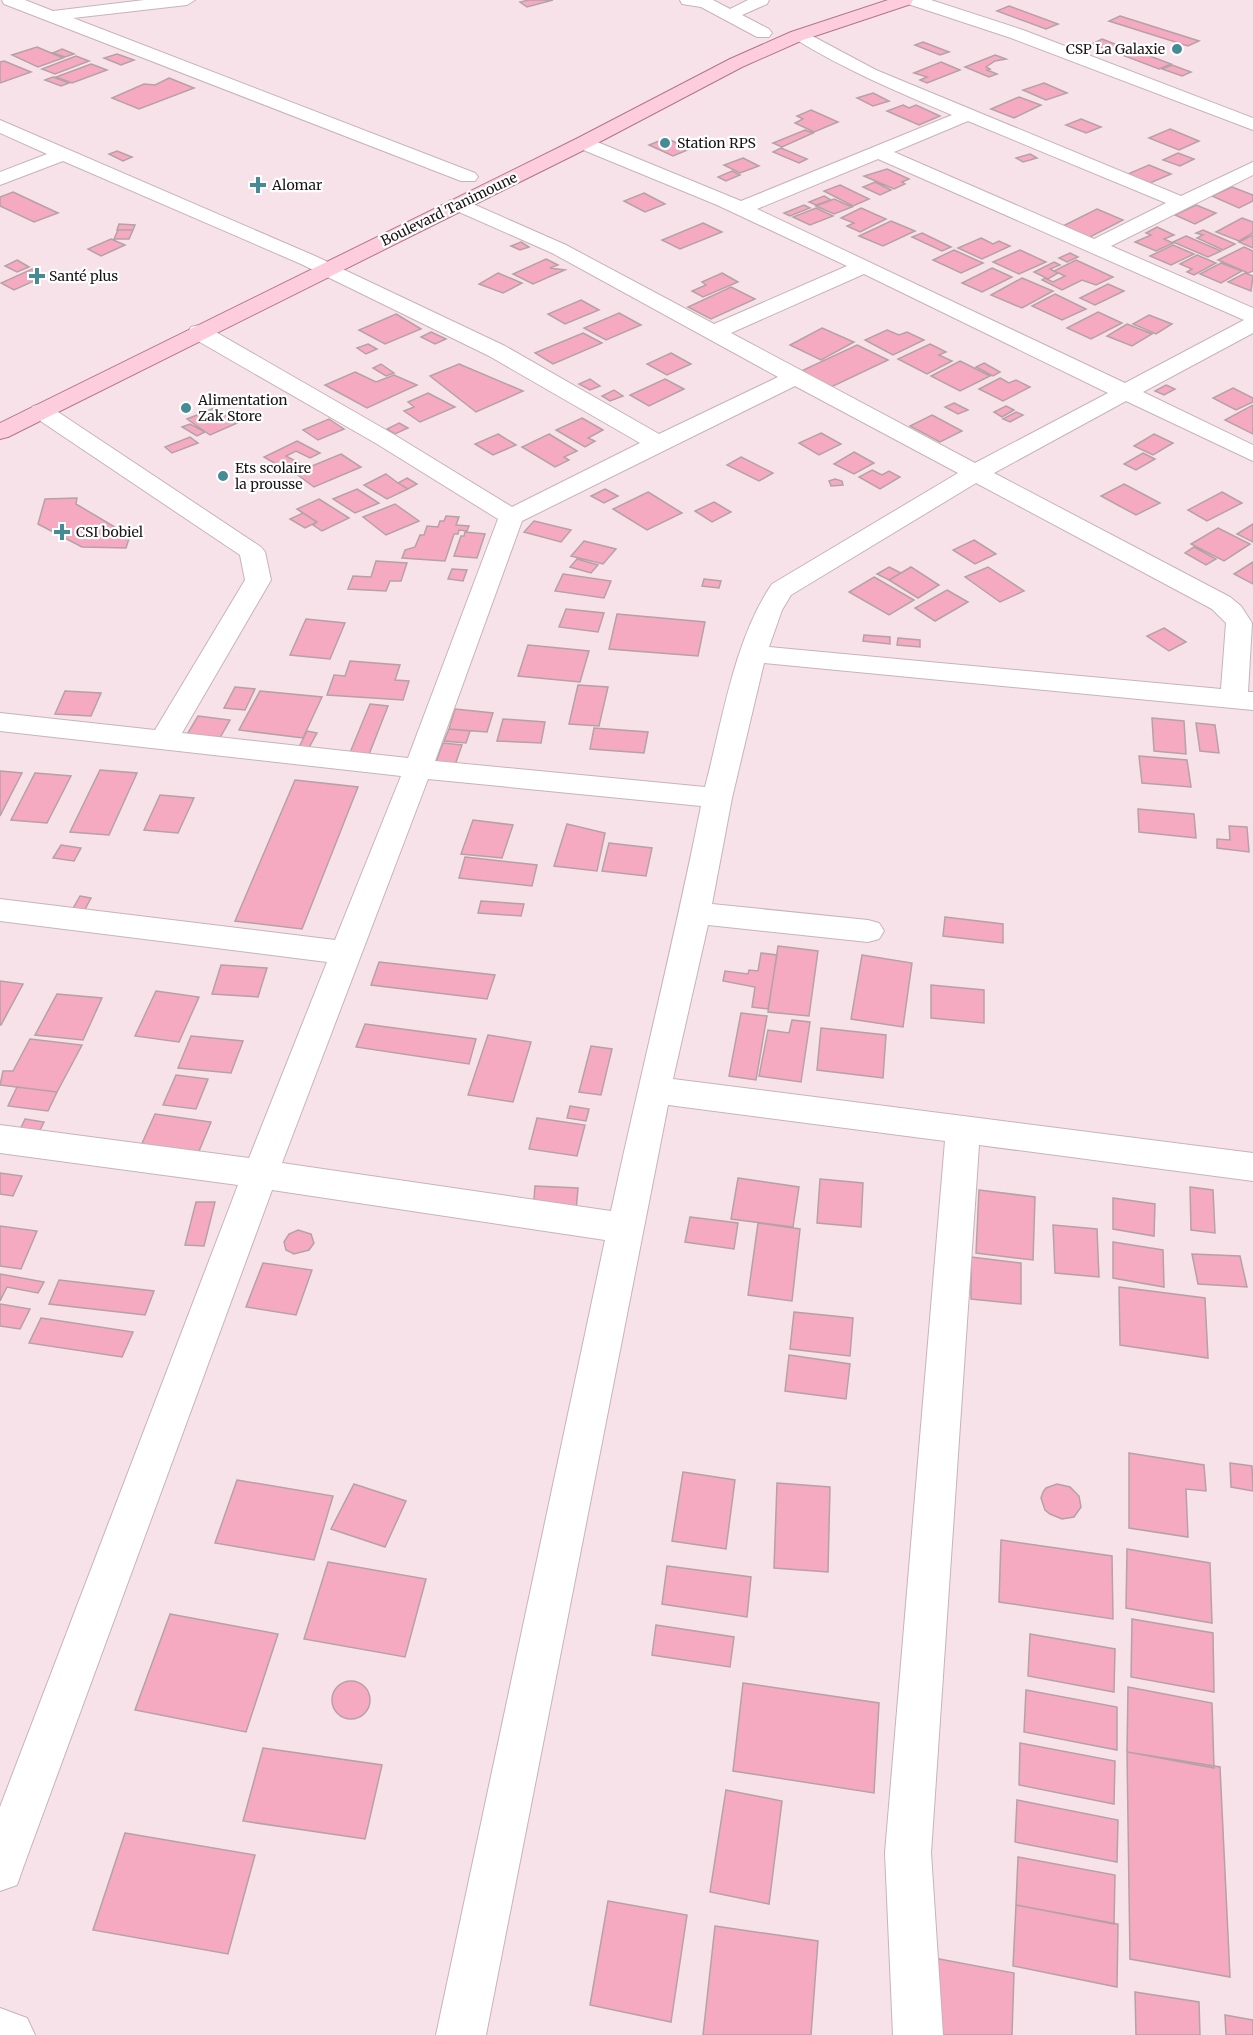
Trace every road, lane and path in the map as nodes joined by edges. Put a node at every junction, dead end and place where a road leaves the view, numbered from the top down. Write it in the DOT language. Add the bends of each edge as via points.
graph roads {
  1 [pos="10,0"];
  2 [pos="187,0"];
  3 [pos="688,0"];
  4 [pos="761,0"];
  5 [pos="849,0"];
  6 [pos="905,0"];
  7 [pos="914,0"];
  8 [pos="730,15"];
  9 [pos="52,16"];
  10 [pos="763,33"];
  11 [pos="801,35"];
  12 [pos="692,64"];
  13 [pos="967,115"];
  14 [pos="1253,124"];
  15 [pos="0,126"];
  16 [pos="583,143"];
  17 [pos="879,152"];
  18 [pos="63,154"];
  19 [pos="490,167"];
  20 [pos="1253,168"];
  21 [pos="468,177"];
  22 [pos="0,179"];
  23 [pos="453,196"];
  24 [pos="428,198"];
  25 [pos="1182,203"];
  26 [pos="741,208"];
  27 [pos="1093,247"];
  28 [pos="317,265"];
  29 [pos="866,266"];
  30 [pos="1253,316"];
  31 [pos="1253,324"];
  32 [pos="200,332"];
  33 [pos="715,332"];
  34 [pos="795,377"];
  35 [pos="53,384"];
  36 [pos="1127,391"];
  37 [pos="41,411"];
  38 [pos="0,432"];
  39 [pos="658,442"];
  40 [pos="1253,454"];
  41 [pos="975,473"];
  42 [pos="511,517"];
  43 [pos="753,654"];
  44 [pos="1244,700"];
  45 [pos="0,722"];
  46 [pos="164,741"];
  47 [pos="418,769"];
  48 [pos="717,798"];
  49 [pos="0,910"];
  50 [pos="695,913"];
  51 [pos="868,931"];
  52 [pos="346,953"];
  53 [pos="654,1090"];
  54 [pos="963,1130"];
  55 [pos="0,1139"];
  56 [pos="1253,1167"];
  57 [pos="260,1174"];
  58 [pos="626,1228"];
  59 [pos="0,1868"];
  60 [pos="0,2033"];
  61 [pos="10,2035"];
  62 [pos="461,2035"];
  63 [pos="918,2035"];
  1 -- 9 [label="street"];
  2 -- 9 [label="street"];
  3 -- 8 [label="street" via="706,3"];
  4 -- 8 [label="street"];
  5 -- 10 [label="main road"];
  6 -- 11 [label="main road, Boulevard Tanimoune"];
  7 -- 14 [label="street" via="1017,34"];
  8 -- 10 [label="street"];
  9 -- 21 [label="street"];
  10 -- 12 [label="main road"];
  11 -- 13 [label="street" via="861,70"];
  11 -- 16 [label="main road, Boulevard Tanimoune" via="736,63"];
  13 -- 17 [label="street"];
  13 -- 25 [label="street"];
  15 -- 18 [label="street"];
  16 -- 23 [label="main road, Boulevard Tanimoune"];
  16 -- 26 [label="street"];
  17 -- 26 [label="street"];
  17 -- 27 [label="street"];
  18 -- 22 [label="street"];
  18 -- 28 [label="street"];
  19 -- 21 [label="main road, Boulevard Tanimoune"];
  20 -- 25 [label="street"];
  21 -- 23 [label="main road, Boulevard Tanimoune"];
  23 -- 28 [label="main road, Boulevard Tanimoune"];
  23 -- 33 [label="street"];
  24 -- 28 [label="main road, Boulevard Tanimoune"];
  25 -- 27 [label="street"];
  26 -- 29 [label="street"];
  27 -- 30 [label="street"];
  28 -- 32 [label="main road, Boulevard Tanimoune"];
  28 -- 35 [label="main road, Boulevard Tanimoune"];
  28 -- 39 [label="street" via="497,351"];
  29 -- 33 [label="street"];
  29 -- 36 [label="street"];
  31 -- 36 [label="street"];
  32 -- 37 [label="main road, Boulevard Tanimoune"];
  32 -- 42 [label="street"];
  33 -- 34 [label="street"];
  34 -- 39 [label="street"];
  34 -- 41 [label="street"];
  36 -- 40 [label="street"];
  36 -- 41 [label="street"];
  37 -- 38 [label="main road, Boulevard Tanimoune"];
  37 -- 46 [label="street" via="252,552 258,580"];
  39 -- 42 [label="street"];
  41 -- 43 [label="street" via="778,592"];
  41 -- 44 [label="street" via="1232,612 1239,623"];
  42 -- 47 [label="street"];
  43 -- 44 [label="street"];
  43 -- 48 [label="street"];
  45 -- 46 [label="street"];
  46 -- 47 [label="street"];
  47 -- 48 [label="street"];
  47 -- 52 [label="street"];
  48 -- 50 [label="street"];
  49 -- 52 [label="street"];
  50 -- 51 [label="street"];
  50 -- 53 [label="street"];
  52 -- 57 [label="street"];
  53 -- 54 [label="street"];
  53 -- 58 [label="street"];
  54 -- 56 [label="street"];
  54 -- 63 [label="street" via="908,1853"];
  55 -- 57 [label="street"];
  57 -- 58 [label="street"];
  57 -- 59 [label="street"];
  58 -- 62 [label="street"];
  60 -- 61 [label="street"];
}
